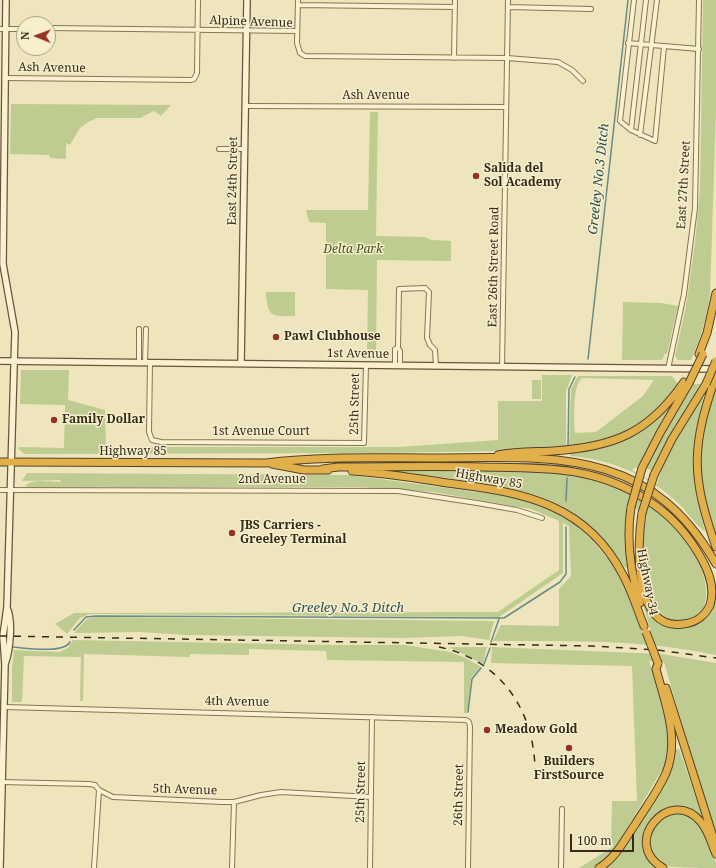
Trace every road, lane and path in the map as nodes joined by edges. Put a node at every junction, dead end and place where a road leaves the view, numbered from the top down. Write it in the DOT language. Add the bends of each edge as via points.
graph roads {
  1 [pos="6,0"];
  2 [pos="198,0"];
  3 [pos="247,0"];
  4 [pos="455,0"];
  5 [pos="508,0"];
  6 [pos="634,0"];
  7 [pos="646,0"];
  8 [pos="657,0"];
  9 [pos="699,0"];
  10 [pos="298,2"];
  11 [pos="455,7"];
  12 [pos="508,7"];
  13 [pos="590,10"];
  14 [pos="56,28"];
  15 [pos="3,29"];
  16 [pos="16,29"];
  17 [pos="198,30"];
  18 [pos="247,30"];
  19 [pos="297,31"];
  20 [pos="628,43"];
  21 [pos="641,45"];
  22 [pos="652,46"];
  23 [pos="664,47"];
  24 [pos="699,49"];
  25 [pos="454,58"];
  26 [pos="507,58"];
  27 [pos="5,78"];
  28 [pos="583,81"];
  29 [pos="246,106"];
  30 [pos="506,107"];
  31 [pos="2,128"];
  32 [pos="631,130"];
  33 [pos="640,135"];
  34 [pos="218,149"];
  35 [pos="245,149"];
  36 [pos="2,222"];
  37 [pos="716,292"];
  38 [pos="716,306"];
  39 [pos="139,329"];
  40 [pos="146,329"];
  41 [pos="701,354"];
  42 [pos="0,361"];
  43 [pos="14,361"];
  44 [pos="716,361"];
  45 [pos="139,362"];
  46 [pos="148,363"];
  47 [pos="241,363"];
  48 [pos="366,365"];
  49 [pos="397,365"];
  50 [pos="436,366"];
  51 [pos="502,367"];
  52 [pos="668,369"];
  53 [pos="716,369"];
  54 [pos="715,379"];
  55 [pos="686,382"];
  56 [pos="364,442"];
  57 [pos="482,458"];
  58 [pos="0,462"];
  59 [pos="11,462"];
  60 [pos="266,463"];
  61 [pos="323,469"];
  62 [pos="0,490"];
  63 [pos="10,490"];
  64 [pos="542,518"];
  65 [pos="716,547"];
  66 [pos="716,564"];
  67 [pos="645,629"];
  68 [pos="658,663"];
  69 [pos="2,695"];
  70 [pos="4,707"];
  71 [pos="372,717"];
  72 [pos="469,722"];
  73 [pos="1,782"];
  74 [pos="99,790"];
  75 [pos="371,797"];
  76 [pos="234,802"];
  77 [pos="562,809"];
  78 [pos="716,846"];
  79 [pos="716,854"];
  80 [pos="0,868"];
  81 [pos="94,868"];
  82 [pos="232,868"];
  83 [pos="370,868"];
  84 [pos="468,868"];
  85 [pos="561,868"];
  86 [pos="599,868"];
  87 [pos="663,868"];
  1 -- 15 [label="street"];
  2 -- 17 [label="street"];
  3 -- 18 [label="street, East 24th Street"];
  4 -- 11 [label="street"];
  5 -- 12 [label="street, East 26th Street Road"];
  6 -- 20 [label="street"];
  7 -- 21 [label="street"];
  8 -- 22 [label="street"];
  9 -- 24 [label="street, East 27th Street"];
  10 -- 11 [label="street"];
  10 -- 19 [label="street"];
  11 -- 25 [label="street"];
  12 -- 13 [label="street"];
  12 -- 26 [label="street, East 26th Street Road"];
  14 -- 17 [label="street, Alpine Avenue"];
  15 -- 16 [label="street"];
  15 -- 27 [label="street"];
  17 -- 18 [label="street, Alpine Avenue"];
  17 -- 27 [label="street, Ash Avenue" via="197,73 191,80"];
  18 -- 19 [label="street, Alpine Avenue"];
  18 -- 29 [label="street, East 24th Street"];
  19 -- 25 [label="street, Alpine Avenue" via="298,49 305,56"];
  20 -- 21 [label="street"];
  20 -- 32 [label="street" via="620,121"];
  21 -- 22 [label="street"];
  21 -- 32 [label="street"];
  22 -- 23 [label="street"];
  22 -- 33 [label="street"];
  23 -- 24 [label="street"];
  23 -- 33 [label="street" via="655,141"];
  24 -- 52 [label="street, East 27th Street" via="694,219 684,294"];
  25 -- 26 [label="street, Alpine Avenue"];
  26 -- 28 [label="street, Alpine Avenue" via="558,62 572,70"];
  26 -- 30 [label="street, East 26th Street Road"];
  27 -- 31 [label="street"];
  29 -- 30 [label="street, Ash Avenue"];
  29 -- 35 [label="street, East 24th Street"];
  30 -- 51 [label="street, East 26th Street Road"];
  31 -- 36 [label="street"];
  32 -- 33 [label="street"];
  34 -- 35 [label="street"];
  35 -- 47 [label="street, East 24th Street"];
  36 -- 43 [label="street" via="3,264 14,322"];
  37 -- 41 [label="highway"];
  38 -- 41 [label="highway" via="713,325"];
  39 -- 45 [label="street"];
  40 -- 46 [label="street"];
  41 -- 55 [label="highway"];
  42 -- 43 [label="street, 1st Avenue"];
  43 -- 45 [label="street, 1st Avenue"];
  43 -- 59 [label="street"];
  44 -- 61 [label="highway, bridge" via="706,384 672,439 654,475 642,513 638,555 641,580 649,605 659,618 678,625 696,620 706,612 712,596 711,578 695,548 673,520 658,508 621,485 592,475 550,469"];
  45 -- 46 [label="street, 1st Avenue"];
  46 -- 47 [label="street, 1st Avenue"];
  46 -- 56 [label="street, 1st Avenue Court" via="149,432 152,440"];
  47 -- 48 [label="street, 1st Avenue"];
  48 -- 49 [label="street, 1st Avenue"];
  48 -- 56 [label="street, 25th Street"];
  49 -- 50 [label="street, 1st Avenue"];
  49 -- 50 [label="street" via="395,349 398,348 399,289 425,288 429,292 427,338 434,350"];
  50 -- 51 [label="street, 1st Avenue"];
  51 -- 52 [label="street, 1st Avenue"];
  52 -- 53 [label="street, 1st Avenue"];
  54 -- 65 [label="highway" via="700,429 697,468 701,501"];
  55 -- 57 [label="highway" via="671,401 645,425 615,440 592,447"];
  55 -- 67 [label="highway, Highway 34, bridge" via="642,468 631,507 628,533 630,561"];
  57 -- 60 [label="highway, Highway 85" via="302,458"];
  57 -- 66 [label="highway, Highway 85" via="573,461 626,476 657,494 680,514 692,527"];
  58 -- 59 [label="highway, Highway 85"];
  59 -- 60 [label="highway, Highway 85"];
  59 -- 63 [label="street"];
  60 -- 61 [label="highway, Highway 85" via="304,470"];
  61 -- 67 [label="highway, Highway 85" via="394,475 489,488 552,506 588,530 610,554 624,576"];
  62 -- 63 [label="street, 2nd Avenue"];
  63 -- 64 [label="street, 2nd Avenue" via="398,491 517,510"];
  63 -- 69 [label="street"];
  67 -- 68 [label="highway, Highway 34, bridge"];
  68 -- 78 [label="highway, Highway 34"];
  68 -- 86 [label="highway" via="656,669 672,733 670,762 624,842 611,859"];
  69 -- 70 [label="street"];
  70 -- 71 [label="street, 4th Avenue"];
  70 -- 73 [label="street"];
  71 -- 72 [label="street, 4th Avenue" via="460,719"];
  71 -- 75 [label="street, 25th Street"];
  72 -- 84 [label="street, 26th Street"];
  73 -- 74 [label="street, 5th Avenue" via="89,784 95,785"];
  73 -- 80 [label="street"];
  74 -- 76 [label="street, 5th Avenue" via="113,797"];
  74 -- 81 [label="street"];
  75 -- 76 [label="street, 5th Avenue" via="281,792"];
  75 -- 83 [label="street, 25th Street"];
  76 -- 82 [label="street"];
  77 -- 85 [label="street"];
  79 -- 87 [label="highway" via="707,831 698,819 684,811 668,812 654,821 646,839 650,856"];
}
